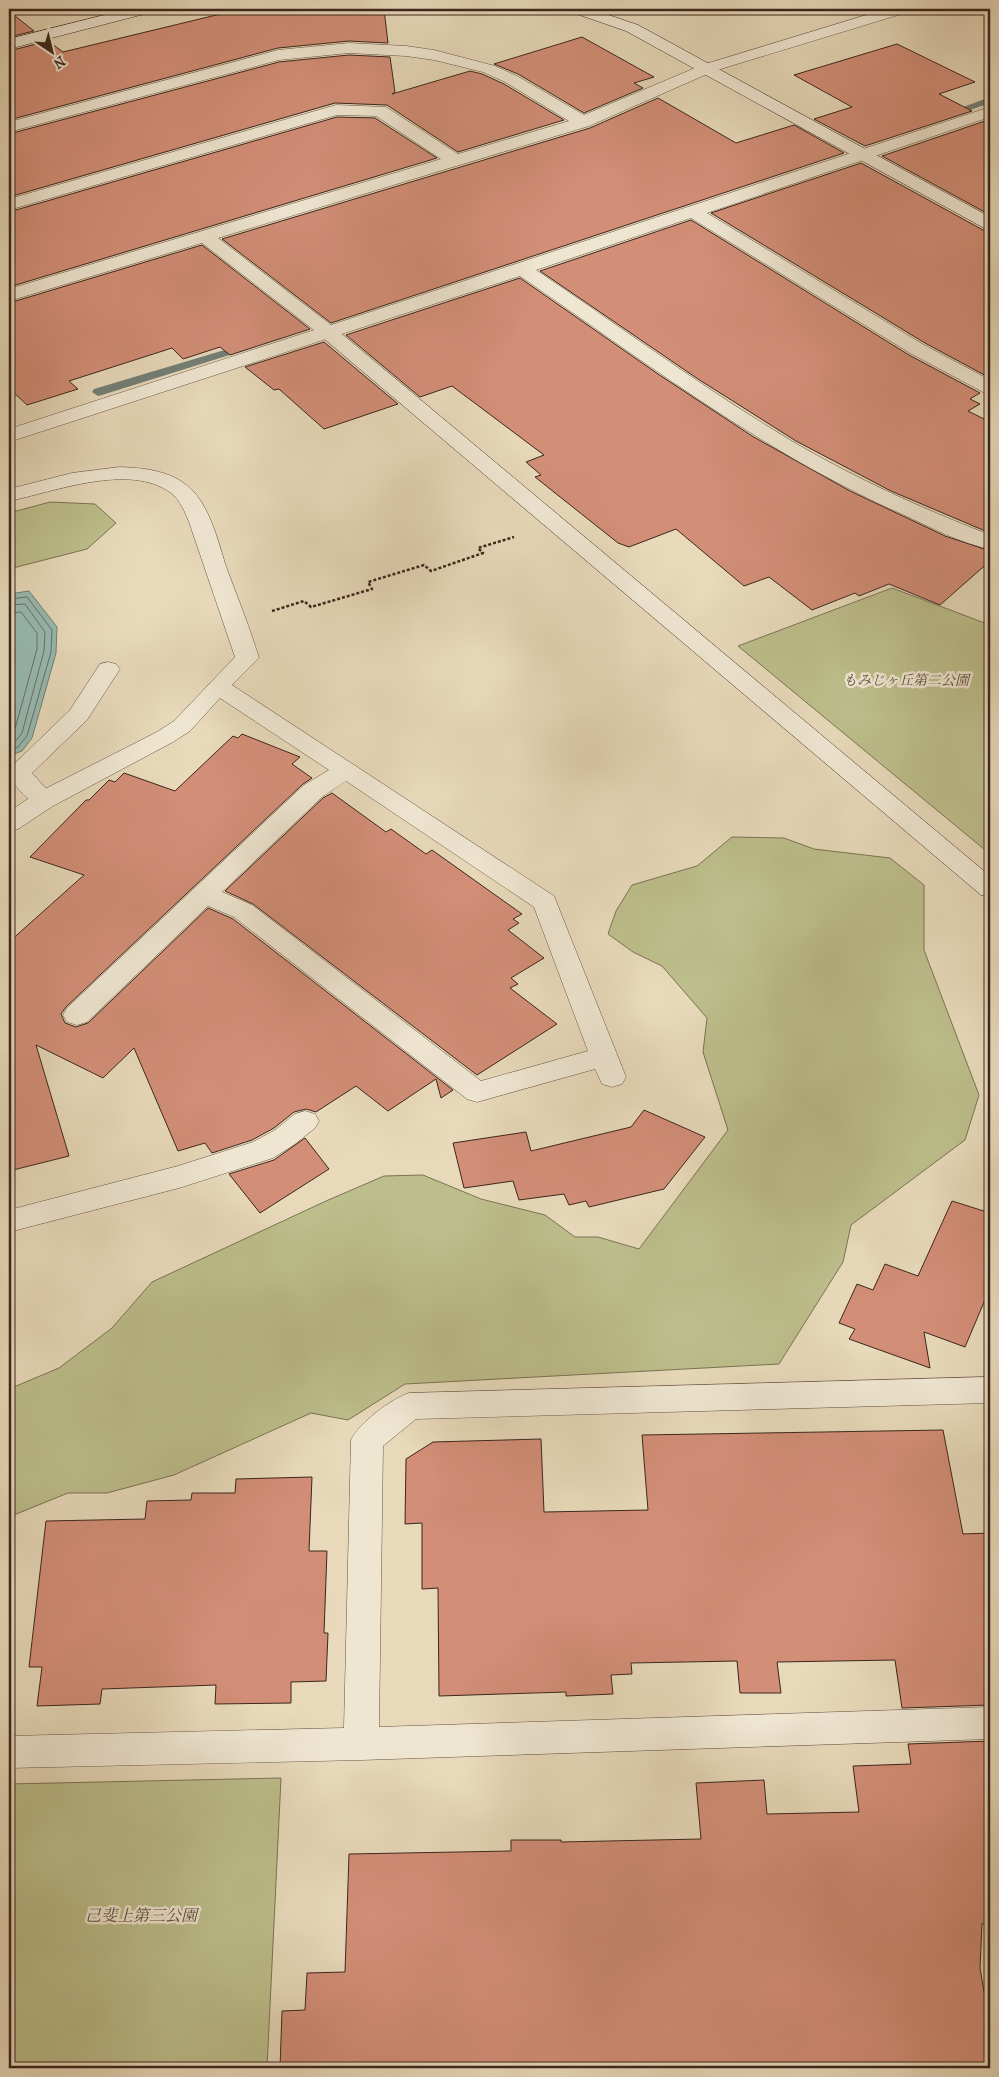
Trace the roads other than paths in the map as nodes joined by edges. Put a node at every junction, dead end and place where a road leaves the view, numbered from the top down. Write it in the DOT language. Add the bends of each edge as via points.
graph roads {
  1 [pos="146,9"];
  2 [pos="577,9"];
  3 [pos="902,9"];
  4 [pos="77,14"];
  5 [pos="90,23"];
  6 [pos="9,44"];
  7 [pos="708,68"];
  8 [pos="990,112"];
  9 [pos="583,122"];
  10 [pos="9,127"];
  11 [pos="864,155"];
  12 [pos="456,161"];
  13 [pos="9,205"];
  14 [pos="693,212"];
  15 [pos="990,224"];
  16 [pos="206,236"];
  17 [pos="522,269"];
  18 [pos="9,295"];
  19 [pos="321,327"];
  20 [pos="990,388"];
  21 [pos="9,436"];
  22 [pos="9,495"];
  23 [pos="990,542"];
  24 [pos="108,669"];
  25 [pos="218,686"];
  26 [pos="345,771"];
  27 [pos="44,800"];
  28 [pos="9,822"];
  29 [pos="990,889"];
  30 [pos="204,894"];
  31 [pos="77,1015"];
  32 [pos="305,1121"];
  33 [pos="9,1222"];
  34 [pos="990,1390"];
  35 [pos="990,1723"];
  36 [pos="361,1744"];
  37 [pos="9,1752"];
  1 -- 5 [label="street"];
  2 -- 7 [label="street" via="632,28"];
  3 -- 7 [label="street"];
  4 -- 5 [label="street"];
  5 -- 6 [label="street"];
  7 -- 9 [label="street"];
  7 -- 11 [label="street"];
  8 -- 11 [label="street"];
  9 -- 10 [label="street" via="489,69 434,55 349,48 278,54"];
  9 -- 12 [label="street"];
  11 -- 14 [label="street"];
  11 -- 15 [label="street"];
  12 -- 13 [label="street" via="380,111 336,110"];
  12 -- 16 [label="street"];
  14 -- 17 [label="street"];
  14 -- 20 [label="street" via="917,349"];
  16 -- 18 [label="street"];
  16 -- 19 [label="street"];
  17 -- 19 [label="street"];
  17 -- 23 [label="street" via="762,431 891,500"];
  19 -- 21 [label="street"];
  19 -- 29 [label="street"];
  22 -- 25 [label="street" via="110,473 160,479 178,488 196,513 247,658"];
  24 -- 27 [label="street" via="79,715 18,773"];
  25 -- 26 [label="street"];
  25 -- 27 [label="street" via="176,730"];
  26 -- 30 [label="street" via="312,791"];
  26 -- 30 [label="street" via="545,902 608,1067 477,1092 243,911"];
  27 -- 28 [label="street"];
  30 -- 31 [label="street"];
  32 -- 33 [label="street" via="263,1150 179,1177"];
  34 -- 36 [label="street" via="410,1406 367,1440"];
  35 -- 36 [label="street"];
  36 -- 37 [label="street"];
}
